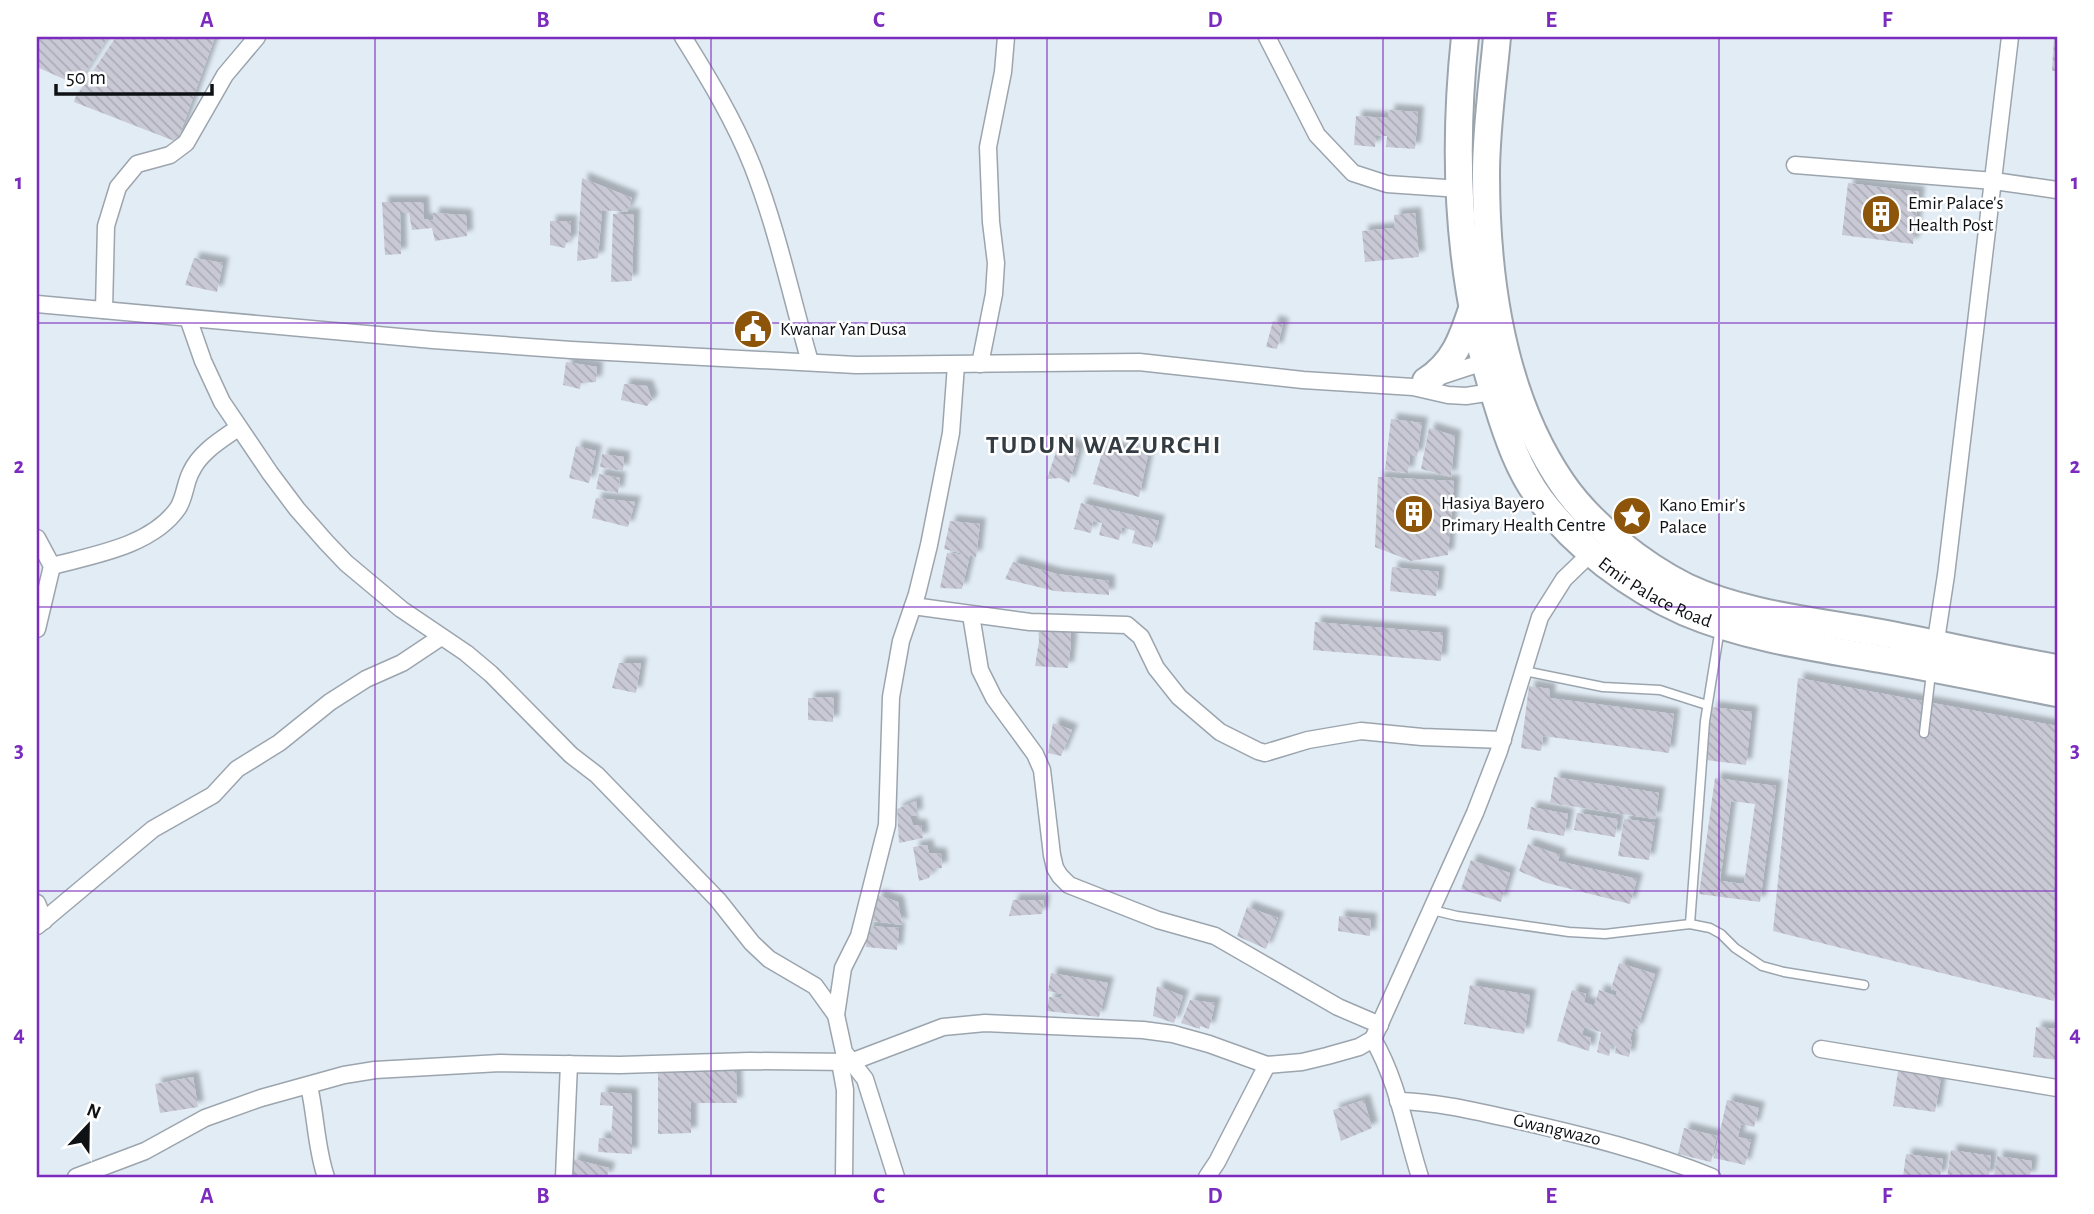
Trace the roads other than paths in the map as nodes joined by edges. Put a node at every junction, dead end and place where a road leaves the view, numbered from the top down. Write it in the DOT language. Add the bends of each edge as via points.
graph roads {
  1 [pos="257,37"];
  2 [pos="683,37"];
  3 [pos="1006,37"];
  4 [pos="1267,37"];
  5 [pos="1465,37"];
  6 [pos="1497,37"];
  7 [pos="2010,37"];
  8 [pos="1795,165"];
  9 [pos="1994,181"];
  10 [pos="1460,188"];
  11 [pos="2057,190"];
  12 [pos="37,304"];
  13 [pos="1472,307"];
  14 [pos="104,310"];
  15 [pos="188,318"];
  16 [pos="1495,358"];
  17 [pos="810,362"];
  18 [pos="980,364"];
  19 [pos="956,365"];
  20 [pos="1419,384"];
  21 [pos="1505,389"];
  22 [pos="238,428"];
  23 [pos="37,538"];
  24 [pos="1592,552"];
  25 [pos="52,566"];
  26 [pos="913,606"];
  27 [pos="971,615"];
  28 [pos="1720,625"];
  29 [pos="37,629"];
  30 [pos="442,636"];
  31 [pos="1933,657"];
  32 [pos="2057,668"];
  33 [pos="1524,670"];
  34 [pos="2057,692"];
  35 [pos="1707,705"];
  36 [pos="1924,733"];
  37 [pos="1503,740"];
  38 [pos="37,903"];
  39 [pos="1432,910"];
  40 [pos="40,923"];
  41 [pos="1690,924"];
  42 [pos="1864,985"];
  43 [pos="836,1016"];
  44 [pos="1377,1032"];
  45 [pos="1821,1049"];
  46 [pos="846,1062"];
  47 [pos="569,1064"];
  48 [pos="1267,1065"];
  49 [pos="309,1086"];
  50 [pos="2057,1088"];
  51 [pos="1398,1101"];
  52 [pos="76,1177"];
  53 [pos="326,1177"];
  54 [pos="565,1177"];
  55 [pos="844,1177"];
  56 [pos="896,1177"];
  57 [pos="1207,1177"];
  58 [pos="1420,1177"];
  59 [pos="1712,1177"];
  1 -- 14 [label="street" via="225,75 187,143 170,155 137,164 118,187 106,226"];
  2 -- 17 [label="street" via="752,165"];
  3 -- 18 [label="street" via="988,146 995,294"];
  4 -- 10 [label="street" via="1317,135 1353,173 1387,184"];
  5 -- 10 [label="main road, Emir Palace Road"];
  6 -- 16 [label="main road, Emir Palace Road" via="1486,170"];
  7 -- 9 [label="street"];
  8 -- 9 [label="street"];
  9 -- 11 [label="street"];
  9 -- 31 [label="street"];
  10 -- 13 [label="main road, Emir Palace Road"];
  12 -- 14 [label="street"];
  13 -- 16 [label="main road, Emir Palace Road"];
  13 -- 20 [label="main road" via="1454,356"];
  14 -- 15 [label="street"];
  15 -- 17 [label="street" via="571,350"];
  15 -- 22 [label="street" via="213,385"];
  16 -- 20 [label="street"];
  16 -- 21 [label="main road, Emir Palace Road"];
  17 -- 19 [label="street"];
  18 -- 19 [label="street"];
  18 -- 20 [label="street" via="1139,362 1303,380"];
  19 -- 26 [label="street" via="951,433"];
  20 -- 21 [label="street" via="1448,395"];
  21 -- 24 [label="main road, Emir Palace Road" via="1507,436 1522,468 1540,498"];
  21 -- 31 [label="main road, Emir Palace Road" via="1562,484 1614,539 1686,587"];
  22 -- 25 [label="street" via="197,462 178,507 155,530 101,553"];
  22 -- 30 [label="street" via="297,509 346,563"];
  23 -- 25 [label="street"];
  24 -- 28 [label="main road, Emir Palace Road" via="1655,597"];
  24 -- 33 [label="street" via="1551,597"];
  25 -- 29 [label="street"];
  26 -- 27 [label="street"];
  26 -- 43 [label="street" via="901,641 891,698 887,825 859,936 843,968"];
  27 -- 37 [label="street" via="1127,625 1141,637 1156,668 1179,697 1220,732 1258,751 1361,731"];
  27 -- 44 [label="street" via="980,670 993,698 1042,770 1052,855 1064,881 1158,920 1215,936"];
  28 -- 31 [label="main road, Emir Palace Road" via="1814,648"];
  28 -- 35 [label="lane"];
  30 -- 40 [label="street" via="330,702 237,769 213,794 153,829"];
  30 -- 43 [label="street" via="491,674 597,775 718,900 752,943 769,959 815,986"];
  31 -- 32 [label="main road, Emir Palace Road"];
  31 -- 34 [label="main road, Emir Palace Road"];
  31 -- 36 [label="lane"];
  33 -- 35 [label="lane" via="1603,687 1660,690"];
  33 -- 37 [label="street"];
  35 -- 41 [label="lane"];
  37 -- 39 [label="street"];
  38 -- 40 [label="street"];
  39 -- 41 [label="lane" via="1593,933"];
  39 -- 44 [label="street"];
  41 -- 42 [label="lane" via="1721,934 1762,966"];
  43 -- 46 [label="street"];
  44 -- 48 [label="street" via="1359,1047 1302,1062"];
  44 -- 51 [label="street"];
  45 -- 50 [label="street"];
  46 -- 47 [label="street"];
  46 -- 48 [label="street" via="943,1027 1009,1022 1173,1034"];
  46 -- 55 [label="street"];
  46 -- 56 [label="street" via="866,1079"];
  47 -- 49 [label="street" via="375,1070"];
  47 -- 54 [label="street"];
  48 -- 57 [label="street"];
  49 -- 52 [label="street" via="205,1118 145,1151"];
  49 -- 53 [label="street"];
  51 -- 58 [label="street"];
  51 -- 59 [label="street, Gwangwazo" via="1459,1107 1588,1137"];
}
